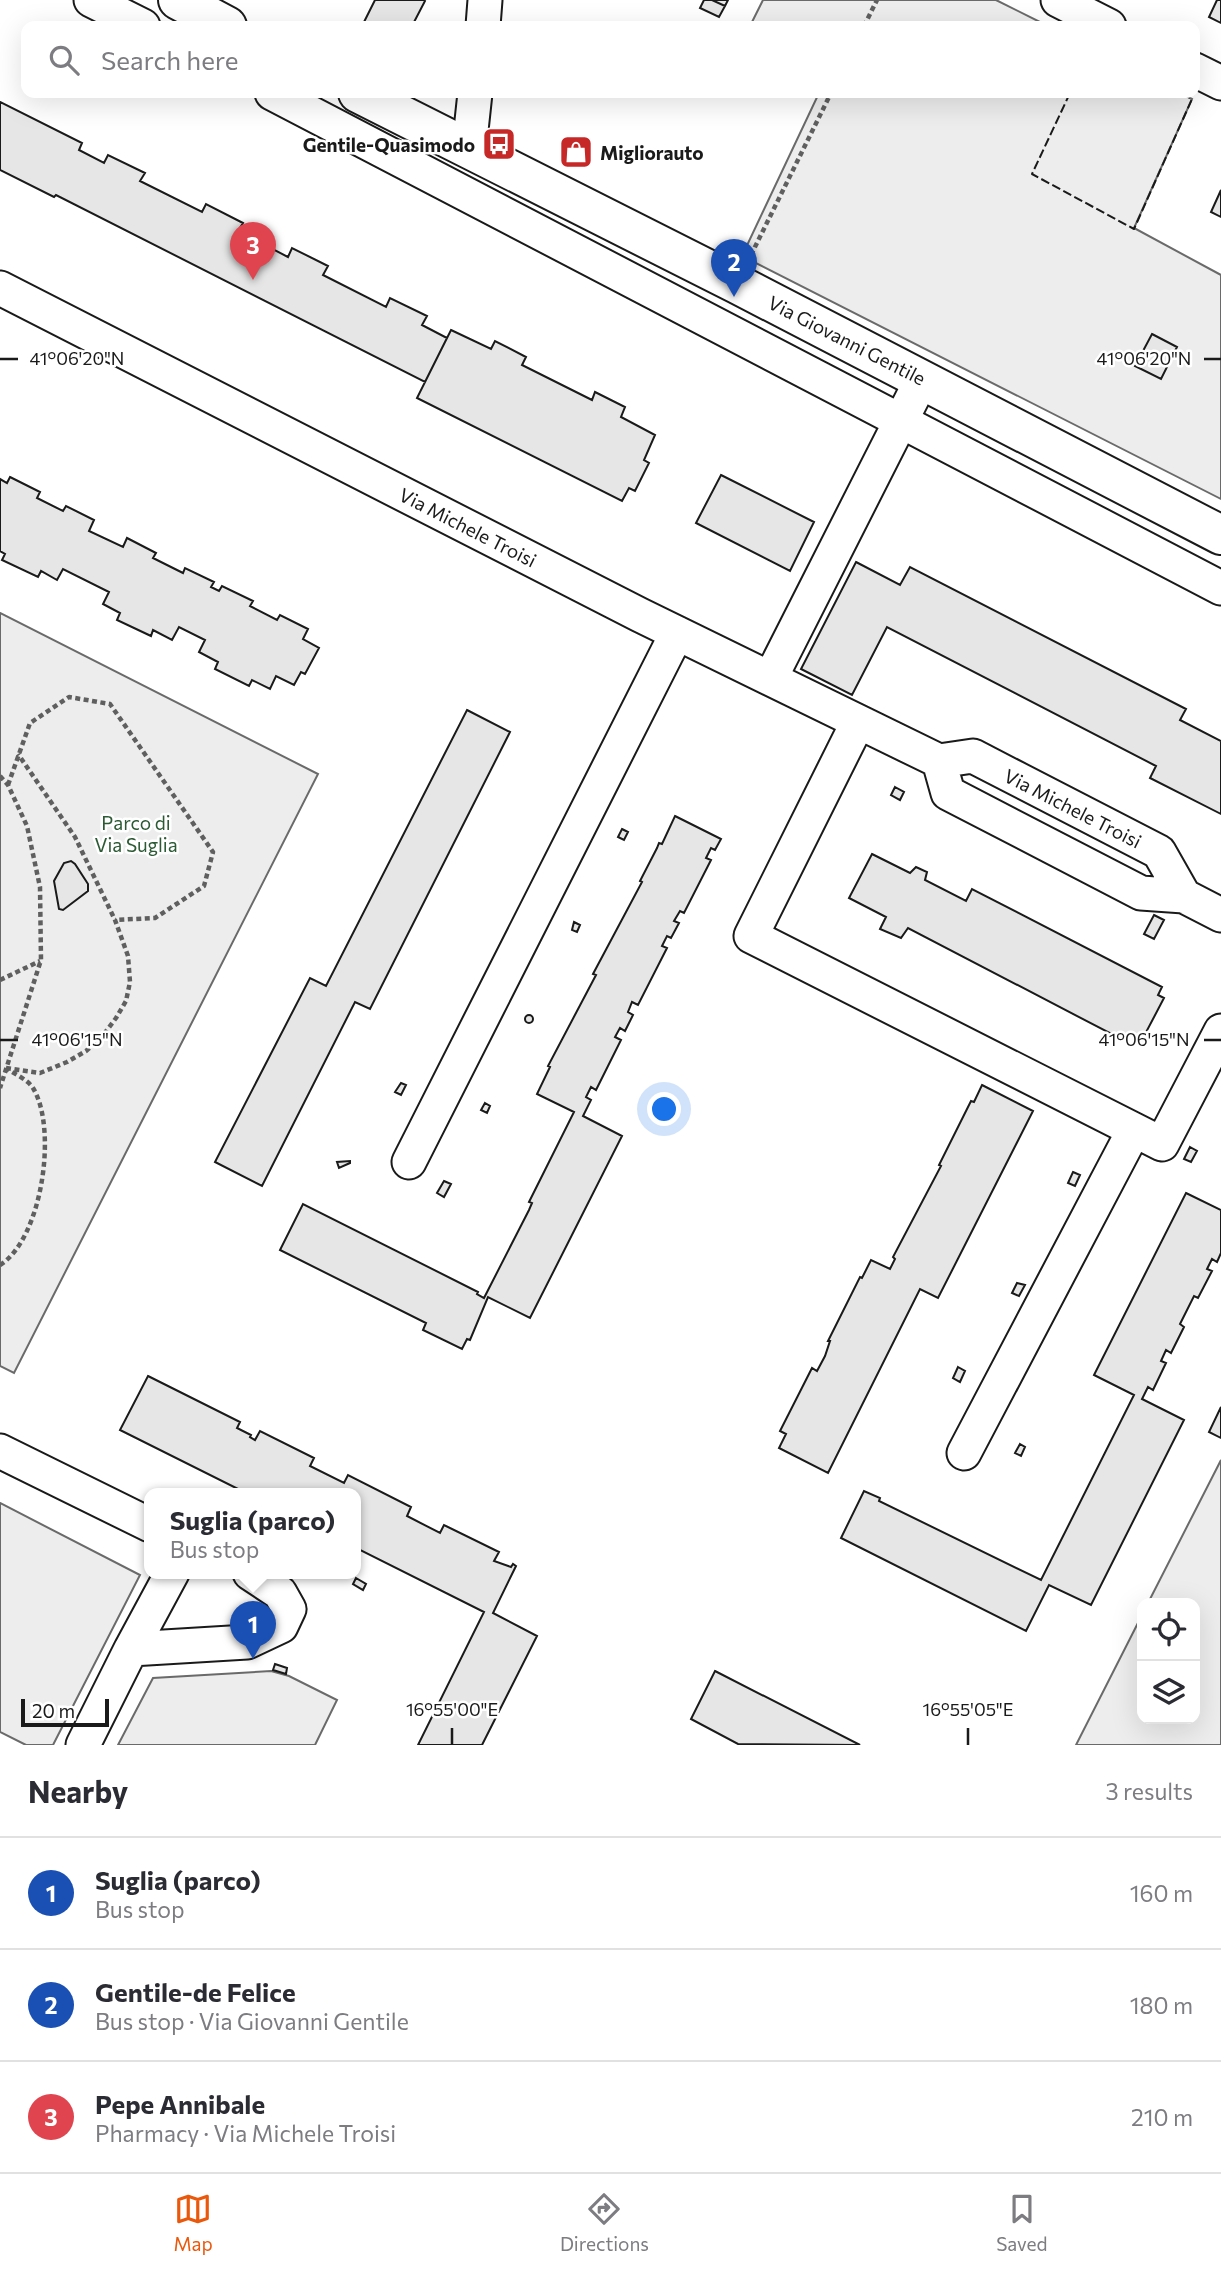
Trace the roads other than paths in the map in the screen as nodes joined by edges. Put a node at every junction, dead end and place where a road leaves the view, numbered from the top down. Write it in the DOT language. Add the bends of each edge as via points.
graph roads {
  1 [pos="91,0"];
  2 [pos="485,0"];
  3 [pos="1058,0"];
  4 [pos="132,21"];
  5 [pos="483,21"];
  6 [pos="1099,21"];
  7 [pos="1200,72"];
  8 [pos="1221,83"];
  9 [pos="282,98"];
  10 [pos="474,98"];
  11 [pos="371,99"];
  12 [pos="366,142"];
  13 [pos="469,149"];
  14 [pos="0,288"];
  15 [pos="922,379"];
  16 [pos="901,421"];
  17 [pos="1113,479"];
  18 [pos="1092,520"];
  19 [pos="1221,535"];
  20 [pos="1221,588"];
  21 [pos="677,633"];
  22 [pos="771,677"];
  23 [pos="858,722"];
  24 [pos="939,761"];
  25 [pos="1184,896"];
  26 [pos="1221,915"];
  27 [pos="1221,1031"];
  28 [pos="1134,1130"];
  29 [pos="409,1162"];
  30 [pos="0,1451"];
  31 [pos="964,1453"];
  32 [pos="144,1522"];
  33 [pos="169,1579"];
  34 [pos="259,1579"];
  35 [pos="131,1649"];
  36 [pos="83,1745"];
  1 -- 4 [label="street"];
  2 -- 5 [label="street"];
  3 -- 6 [label="street"];
  7 -- 8 [label="street"];
  9 -- 12 [label="street"];
  10 -- 13 [label="street"];
  11 -- 12 [label="street"];
  11 -- 13 [label="main road, Via Giovanni Gentile"];
  12 -- 16 [label="street"];
  13 -- 15 [label="main road, Via Giovanni Gentile"];
  14 -- 21 [label="street, Via Michele Troisi"];
  15 -- 16 [label="street"];
  15 -- 17 [label="main road, Via Giovanni Gentile"];
  16 -- 18 [label="street"];
  16 -- 22 [label="street"];
  17 -- 18 [label="street"];
  17 -- 19 [label="main road, Via Giovanni Gentile"];
  18 -- 20 [label="street"];
  21 -- 22 [label="street, Via Michele Troisi"];
  21 -- 29 [label="street"];
  22 -- 23 [label="street, Via Michele Troisi"];
  23 -- 24 [label="street, Via Michele Troisi"];
  23 -- 28 [label="street" via="751,936"];
  24 -- 25 [label="street" via="948,793 1141,893"];
  24 -- 25 [label="street, Via Michele Troisi" via="973,756 1159,852"];
  25 -- 26 [label="street"];
  27 -- 28 [label="street" via="1162,1144"];
  28 -- 31 [label="street"];
  30 -- 32 [label="street"];
  33 -- 35 [label="street"];
  34 -- 35 [label="street" via="280,1593 289,1609 281,1626 247,1642"];
  35 -- 36 [label="street"];
}
